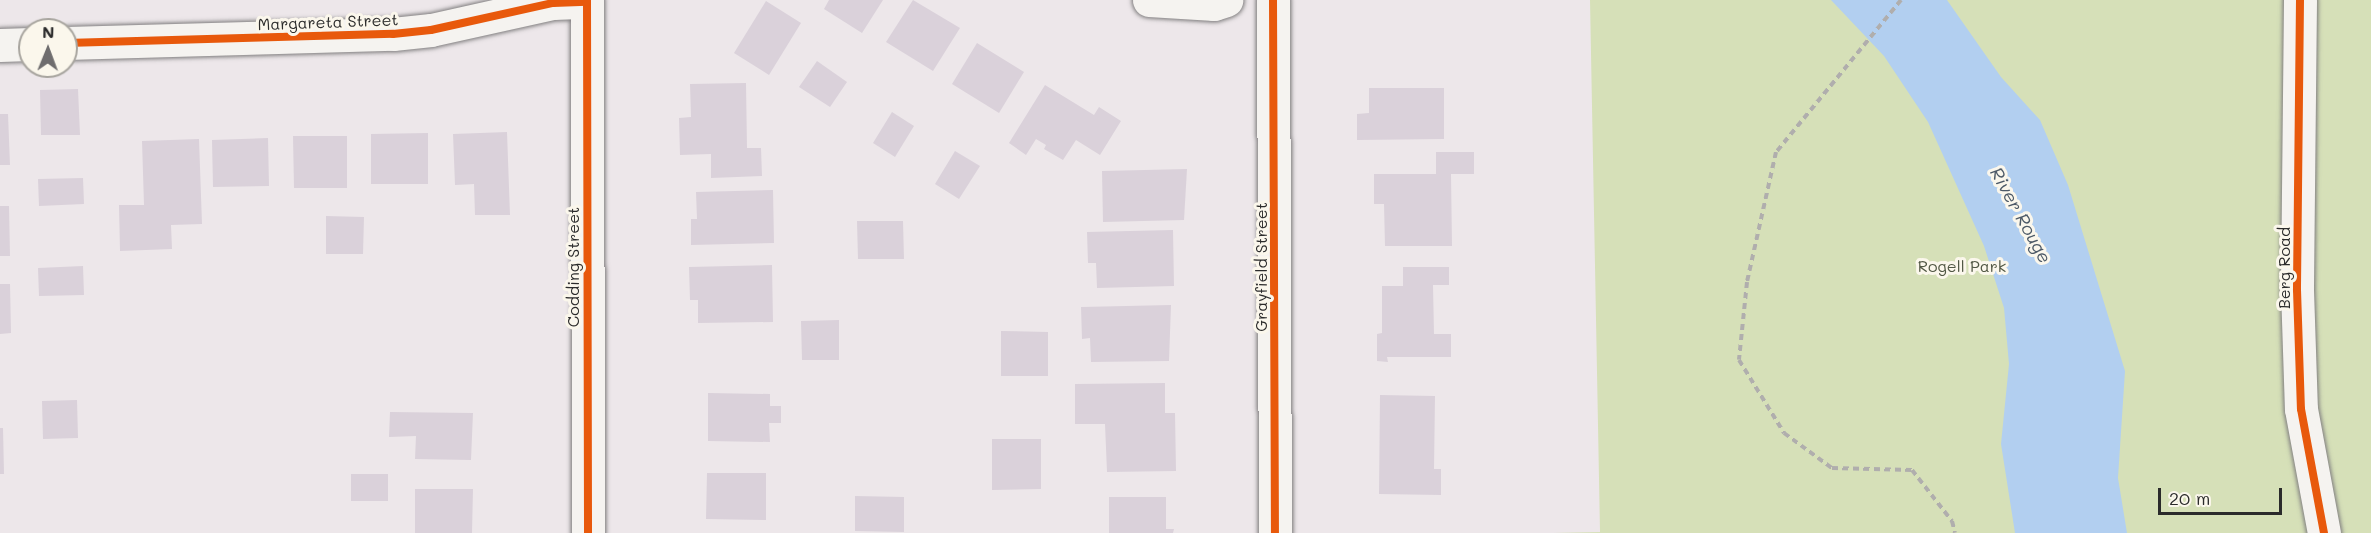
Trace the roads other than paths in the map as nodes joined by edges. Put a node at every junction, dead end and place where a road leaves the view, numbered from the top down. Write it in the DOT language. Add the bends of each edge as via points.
graph roads {
  1 [pos="1149,0"];
  2 [pos="1226,0"];
  3 [pos="1273,0"];
  4 [pos="2300,0"];
  5 [pos="587,1"];
  6 [pos="78,43"];
  7 [pos="18,44"];
  8 [pos="0,45"];
  9 [pos="588,533"];
  10 [pos="1275,533"];
  11 [pos="2324,533"];
  1 -- 2 [label="street" via="1214,4"];
  3 -- 10 [label="street, Grayfield Street"];
  4 -- 11 [label="street, Berg Road" via="2297,290 2301,409"];
  5 -- 6 [label="street, Margareta Street" via="553,3 431,30 393,34"];
  5 -- 9 [label="street, Codding Street"];
  7 -- 8 [label="street"];
}
